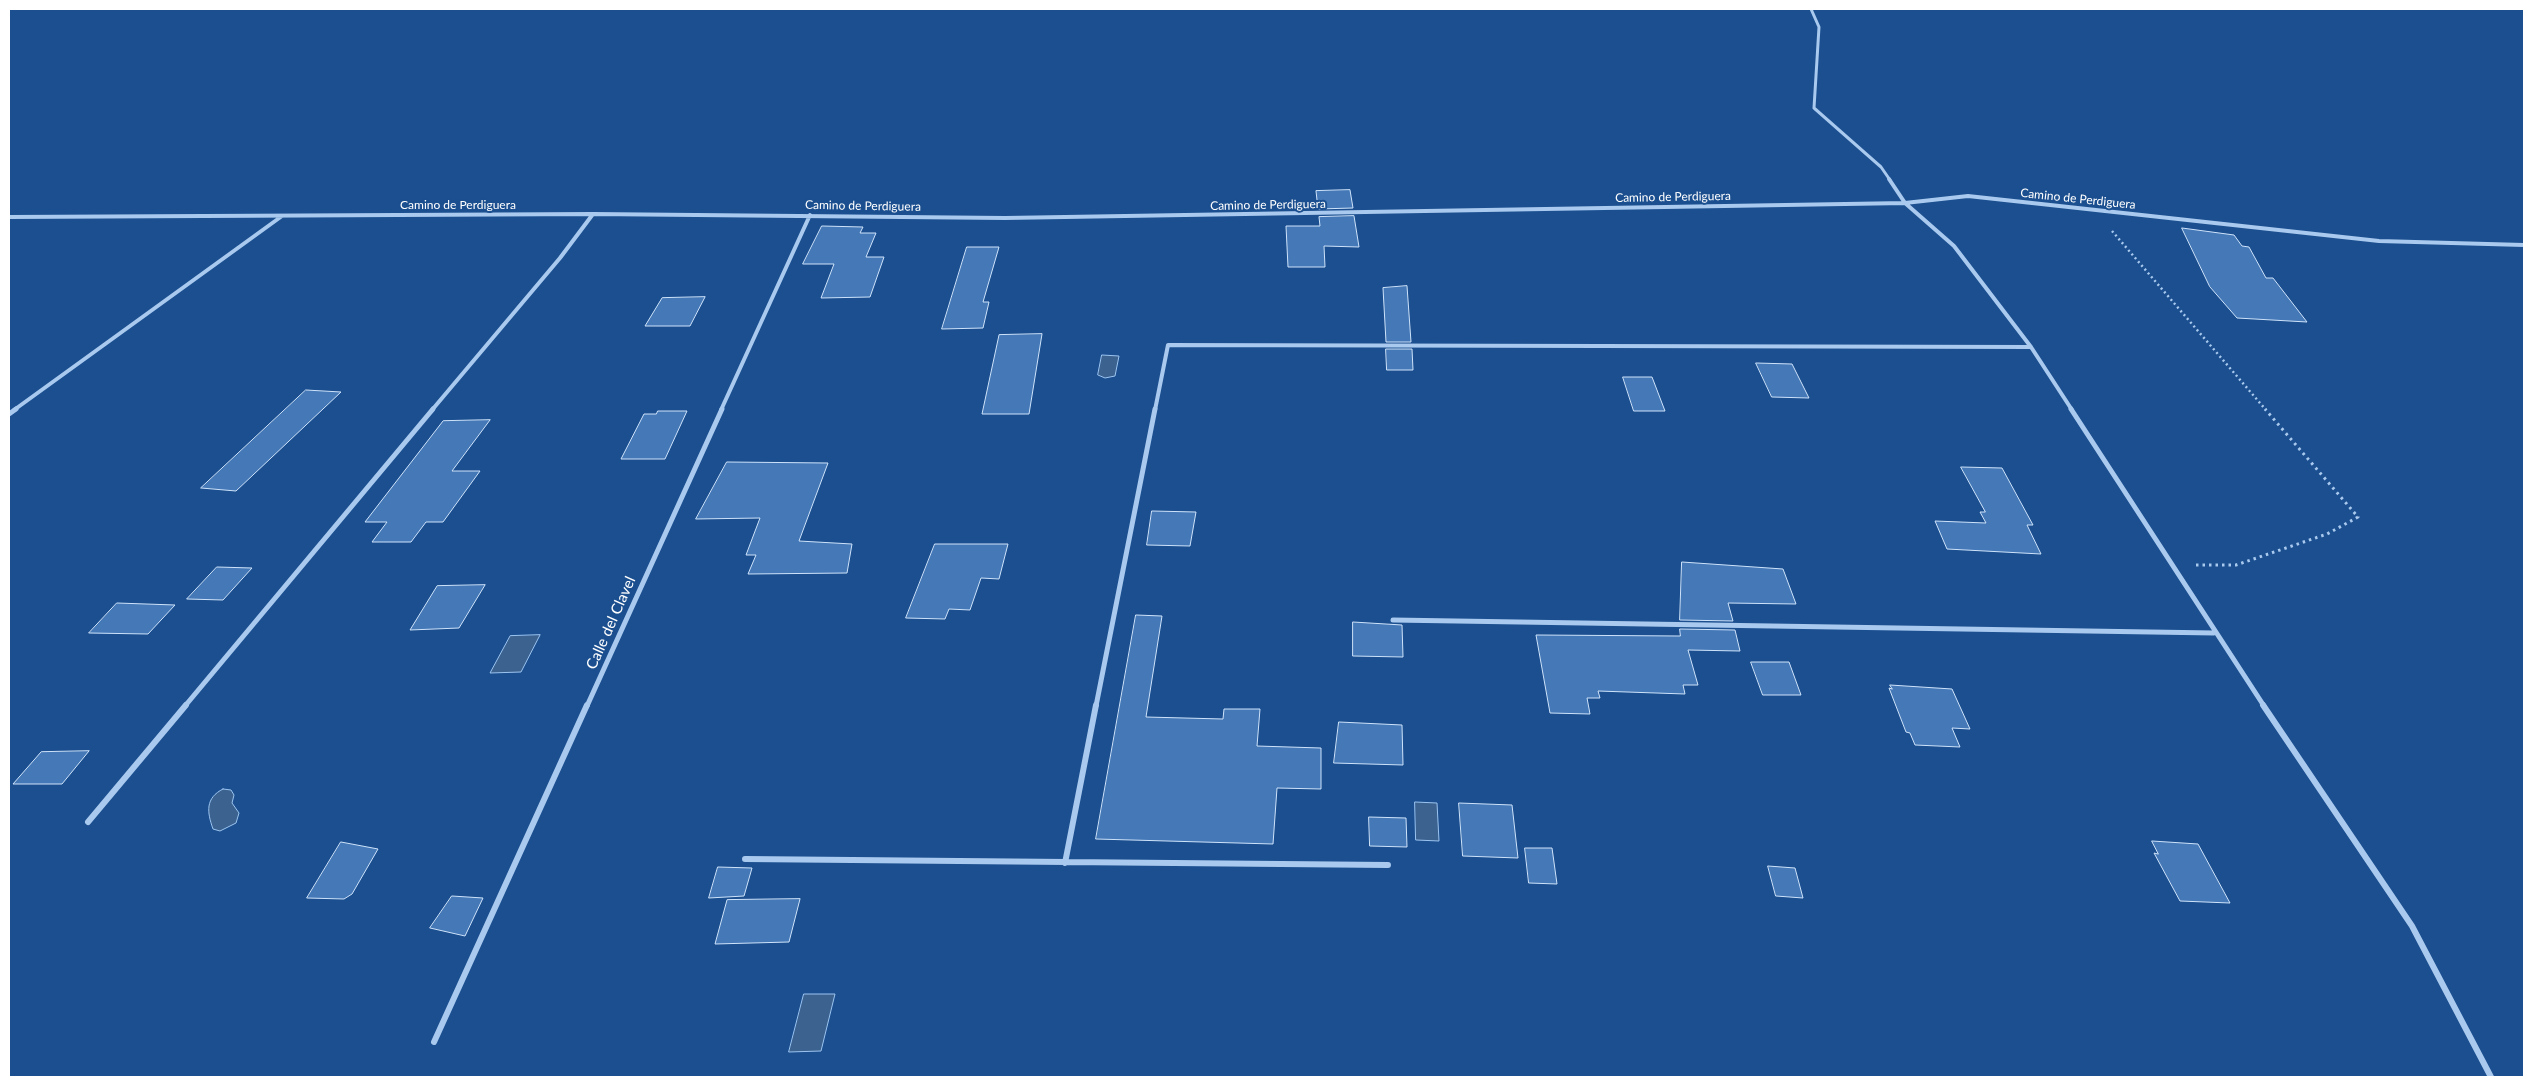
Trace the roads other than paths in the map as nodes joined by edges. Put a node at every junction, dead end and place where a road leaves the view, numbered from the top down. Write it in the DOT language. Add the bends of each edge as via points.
graph roads {
  1 [pos="1811,9"];
  2 [pos="1905,203"];
  3 [pos="593,214"];
  4 [pos="810,215"];
  5 [pos="283,216"];
  6 [pos="9,217"];
  7 [pos="2524,245"];
  8 [pos="2031,347"];
  9 [pos="9,414"];
  10 [pos="1393,620"];
  11 [pos="2214,633"];
  12 [pos="88,822"];
  13 [pos="745,859"];
  14 [pos="1065,863"];
  15 [pos="1388,865"];
  16 [pos="434,1042"];
  17 [pos="2491,1077"];
  1 -- 2 [label="street" via="1819,27 1814,108 1881,167"];
  2 -- 4 [label="street, Camino de Perdiguera" via="1005,218"];
  2 -- 7 [label="street, Camino de Perdiguera" via="1968,196 2379,241"];
  2 -- 8 [label="street" via="1954,246"];
  3 -- 4 [label="street, Camino de Perdiguera"];
  3 -- 5 [label="street, Camino de Perdiguera"];
  3 -- 12 [label="street" via="560,258"];
  4 -- 16 [label="street, Calle del Clavel"];
  5 -- 6 [label="street, Camino de Perdiguera"];
  5 -- 9 [label="street"];
  8 -- 11 [label="street"];
  8 -- 14 [label="street" via="1168,345"];
  10 -- 11 [label="street"];
  11 -- 17 [label="street" via="2412,926"];
  13 -- 14 [label="street"];
  14 -- 15 [label="street"];
}
